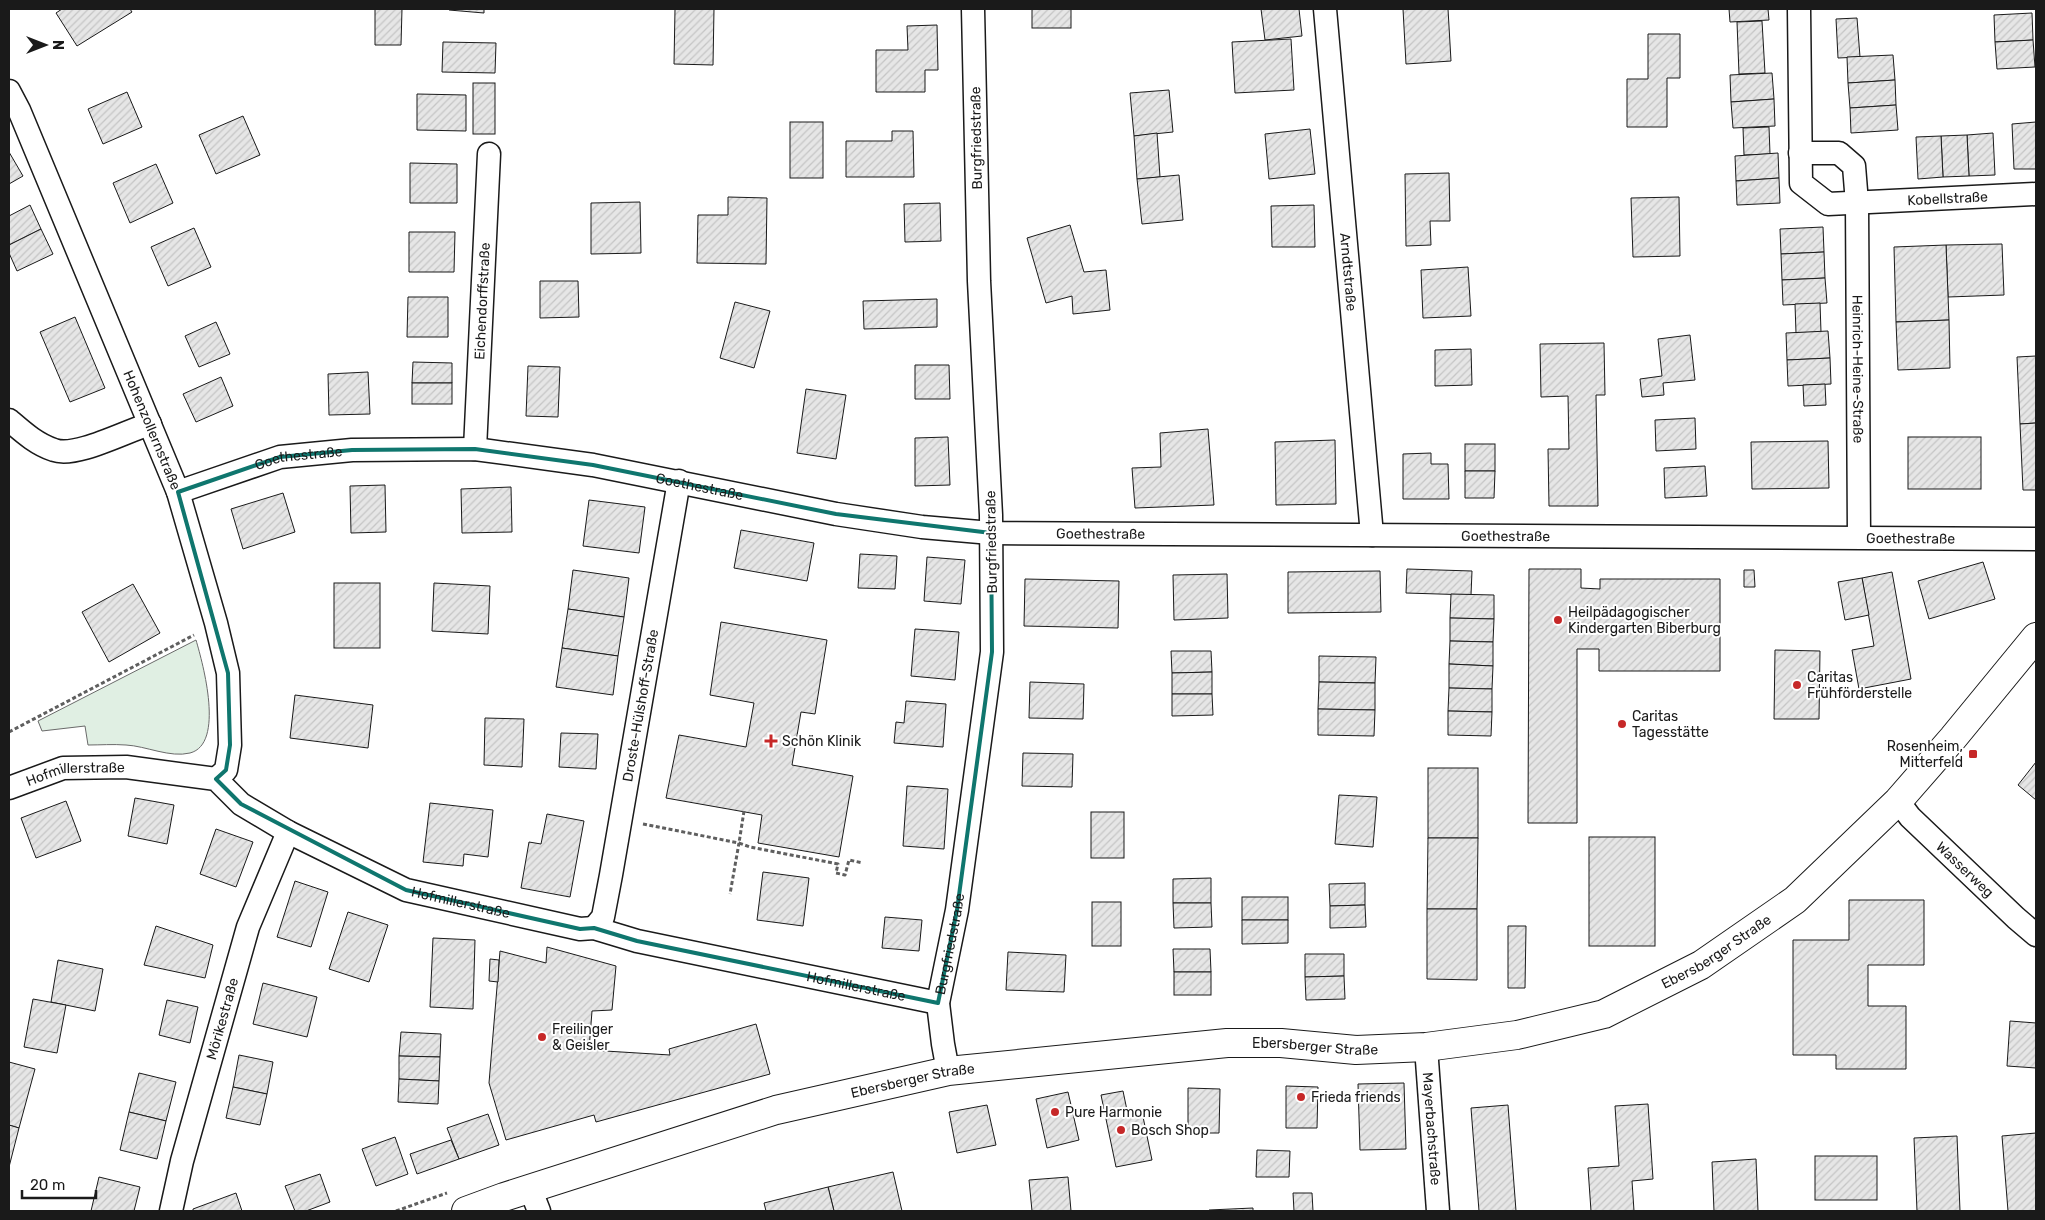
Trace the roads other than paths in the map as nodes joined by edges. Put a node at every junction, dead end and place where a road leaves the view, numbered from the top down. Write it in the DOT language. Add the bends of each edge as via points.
graph roads {
  1 [pos="973,9"];
  2 [pos="1325,9"];
  3 [pos="1799,9"];
  4 [pos="9,91"];
  5 [pos="1800,153"];
  6 [pos="489,154"];
  7 [pos="2036,194"];
  8 [pos="1857,203"];
  9 [pos="9,420"];
  10 [pos="150,424"];
  11 [pos="475,449"];
  12 [pos="679,481"];
  13 [pos="178,492"];
  14 [pos="992,533"];
  15 [pos="1372,535"];
  16 [pos="1859,537"];
  17 [pos="2036,539"];
  18 [pos="2036,637"];
  19 [pos="216,779"];
  20 [pos="9,788"];
  21 [pos="1898,801"];
  22 [pos="288,832"];
  23 [pos="594,928"];
  24 [pos="2036,935"];
  25 [pos="938,1003"];
  26 [pos="1426,1047"];
  27 [pos="948,1072"];
  28 [pos="535,1200"];
  29 [pos="171,1211"];
  30 [pos="466,1211"];
  31 [pos="1438,1211"];
  1 -- 14 [label="street, Burgfriedstraße" via="979,281"];
  2 -- 15 [label="street, Arndtstraße"];
  3 -- 5 [label="street"];
  4 -- 10 [label="street, Hohenzollernstraße"];
  5 -- 8 [label="street" via="1801,183 1828,204"];
  5 -- 8 [label="street, Heinrich-Heine-Straße" via="1839,152 1854,166"];
  6 -- 11 [label="street, Eichendorffstraße"];
  7 -- 8 [label="street, Kobellstraße"];
  8 -- 16 [label="street, Heinrich-Heine-Straße"];
  9 -- 10 [label="street" via="32,440 56,451 80,450"];
  10 -- 13 [label="street, Hohenzollernstraße"];
  11 -- 12 [label="street, Goethestraße" via="594,465"];
  11 -- 13 [label="street, Goethestraße" via="352,450 280,458"];
  12 -- 14 [label="street, Goethestraße" via="836,514 922,527"];
  12 -- 23 [label="street, Droste-Hülshoff-Straße" via="640,717 602,917"];
  13 -- 19 [label="street, Hohenzollernstraße" via="228,673 230,745 226,770"];
  14 -- 15 [label="street, Goethestraße"];
  14 -- 25 [label="street, Burgfriedstraße" via="992,652 957,910"];
  15 -- 16 [label="street, Goethestraße"];
  16 -- 17 [label="street, Goethestraße"];
  18 -- 21 [label="street, Ebersberger Straße"];
  19 -- 20 [label="street, Hofmillerstraße" via="126,766 63,768"];
  19 -- 22 [label="street, Hofmillerstraße" via="241,804"];
  21 -- 24 [label="street, Wasserweg" via="1910,817"];
  21 -- 26 [label="street, Ebersberger Straße" via="1795,900 1701,966 1604,1014 1517,1035"];
  22 -- 23 [label="street, Hofmillerstraße" via="406,890 580,929"];
  22 -- 29 [label="street, Mörikestraße" via="248,927"];
  23 -- 25 [label="street, Hofmillerstraße" via="638,941"];
  25 -- 27 [label="street, Burgfriedstraße"];
  26 -- 27 [label="street, Ebersberger Straße" via="1356,1050 1281,1044 1227,1044"];
  26 -- 31 [label="street, Mayerbachstraße"];
  27 -- 28 [label="street, Ebersberger Straße" via="776,1110"];
  28 -- 30 [label="street, Ebersberger Straße"];
}
